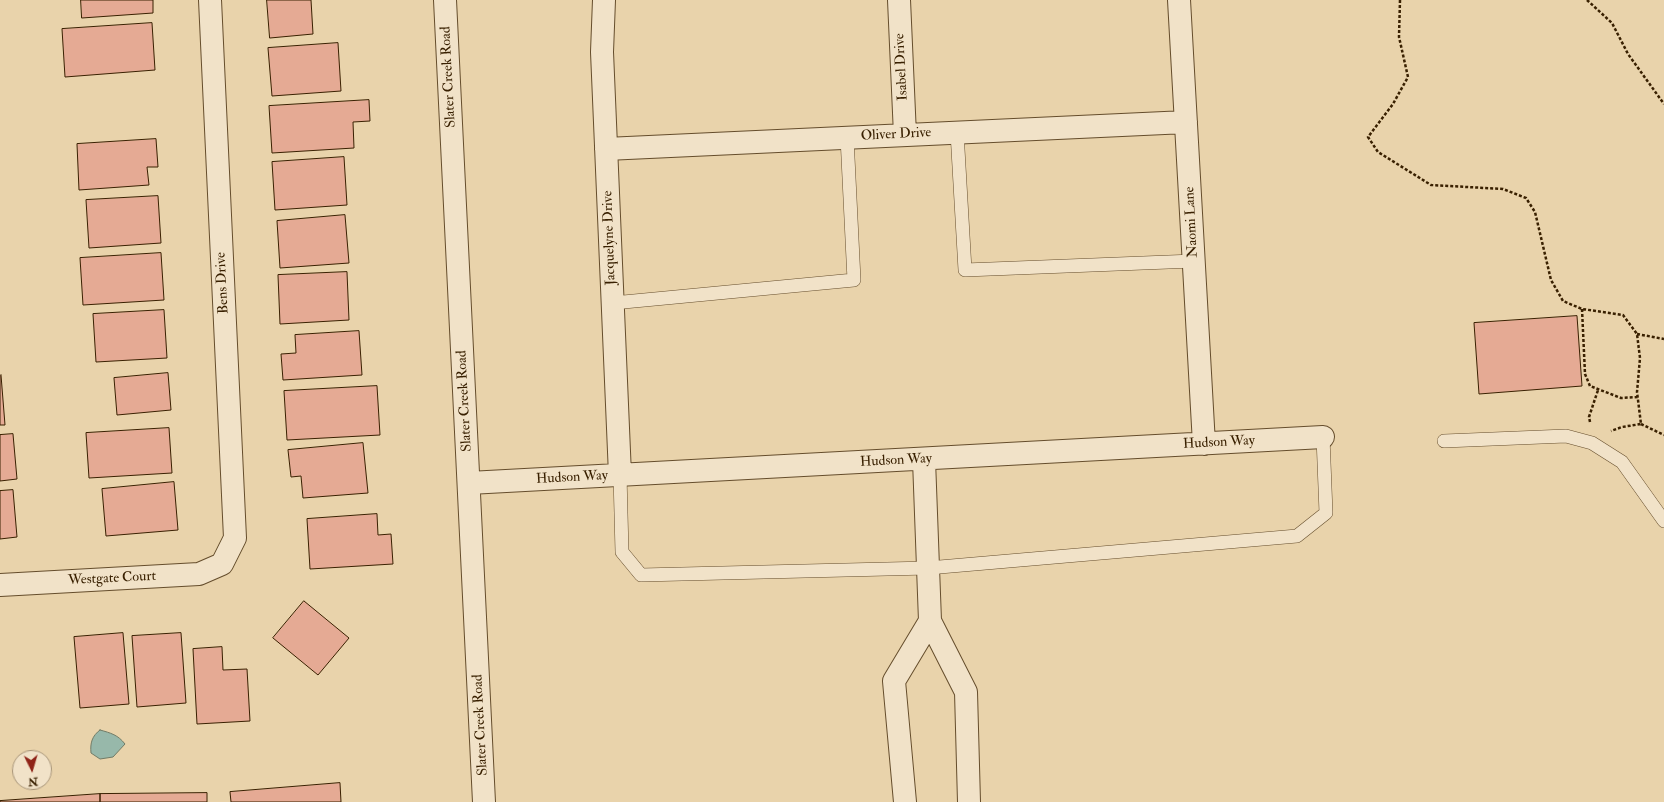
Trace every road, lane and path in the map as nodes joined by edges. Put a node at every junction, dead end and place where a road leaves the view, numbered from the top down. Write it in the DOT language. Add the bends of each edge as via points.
graph roads {
  1 [pos="210,0"];
  2 [pos="445,0"];
  3 [pos="604,0"];
  4 [pos="899,0"];
  5 [pos="1179,0"];
  6 [pos="1400,0"];
  7 [pos="1587,0"];
  8 [pos="1664,104"];
  9 [pos="1186,122"];
  10 [pos="957,132"];
  11 [pos="905,135"];
  12 [pos="847,137"];
  13 [pos="606,149"];
  14 [pos="1194,261"];
  15 [pos="613,303"];
  16 [pos="1582,308"];
  17 [pos="1638,334"];
  18 [pos="1664,339"];
  19 [pos="1598,390"];
  20 [pos="1638,397"];
  21 [pos="1641,424"];
  22 [pos="1664,434"];
  23 [pos="1323,437"];
  24 [pos="1444,441"];
  25 [pos="1592,443"];
  26 [pos="1204,444"];
  27 [pos="924,460"];
  28 [pos="620,475"];
  29 [pos="469,483"];
  30 [pos="1664,520"];
  31 [pos="222,564"];
  32 [pos="928,568"];
  33 [pos="0,585"];
  34 [pos="930,621"];
  35 [pos="484,802"];
  36 [pos="905,802"];
  37 [pos="969,802"];
  1 -- 31 [label="street, Bens Drive" via="235,538"];
  2 -- 29 [label="street, Slater Creek Road"];
  3 -- 13 [label="street, Jacquelyne Drive" via="602,52"];
  4 -- 11 [label="street, Isabel Drive"];
  5 -- 9 [label="street, Naomi Lane"];
  6 -- 16 [label="path" via="1399,37 1408,77 1393,104 1368,137 1378,152 1431,185 1503,189 1526,198 1535,212 1551,280 1563,300"];
  7 -- 8 [label="path" via="1612,23 1628,54"];
  9 -- 10 [label="street, Oliver Drive"];
  9 -- 14 [label="street, Naomi Lane"];
  10 -- 11 [label="street, Oliver Drive"];
  10 -- 14 [label="lane" via="965,270"];
  11 -- 12 [label="street, Oliver Drive"];
  12 -- 13 [label="street, Oliver Drive"];
  12 -- 15 [label="lane" via="854,280"];
  13 -- 15 [label="street, Jacquelyne Drive"];
  14 -- 26 [label="street, Naomi Lane"];
  15 -- 28 [label="street, Jacquelyne Drive"];
  16 -- 17 [label="path" via="1623,315"];
  16 -- 19 [label="path" via="1585,374 1590,386"];
  17 -- 18 [label="path"];
  17 -- 20 [label="path"];
  19 -- 20 [label="path" via="1621,398"];
  19 -- 25 [label="path" via="1589,417"];
  20 -- 21 [label="path"];
  21 -- 22 [label="path"];
  21 -- 25 [label="path" via="1606,433"];
  23 -- 26 [label="street, Hudson Way"];
  23 -- 32 [label="lane" via="1326,513 1297,536"];
  24 -- 25 [label="lane" via="1566,436"];
  25 -- 30 [label="lane" via="1622,462"];
  26 -- 27 [label="street, Hudson Way"];
  27 -- 28 [label="street, Hudson Way"];
  27 -- 32 [label="street"];
  28 -- 29 [label="street, Hudson Way"];
  28 -- 32 [label="lane" via="622,552 640,575"];
  29 -- 35 [label="street, Slater Creek Road"];
  31 -- 33 [label="street, Westgate Court" via="199,574"];
  32 -- 34 [label="street"];
  34 -- 36 [label="street" via="894,681"];
  34 -- 37 [label="street" via="966,692"];
}
